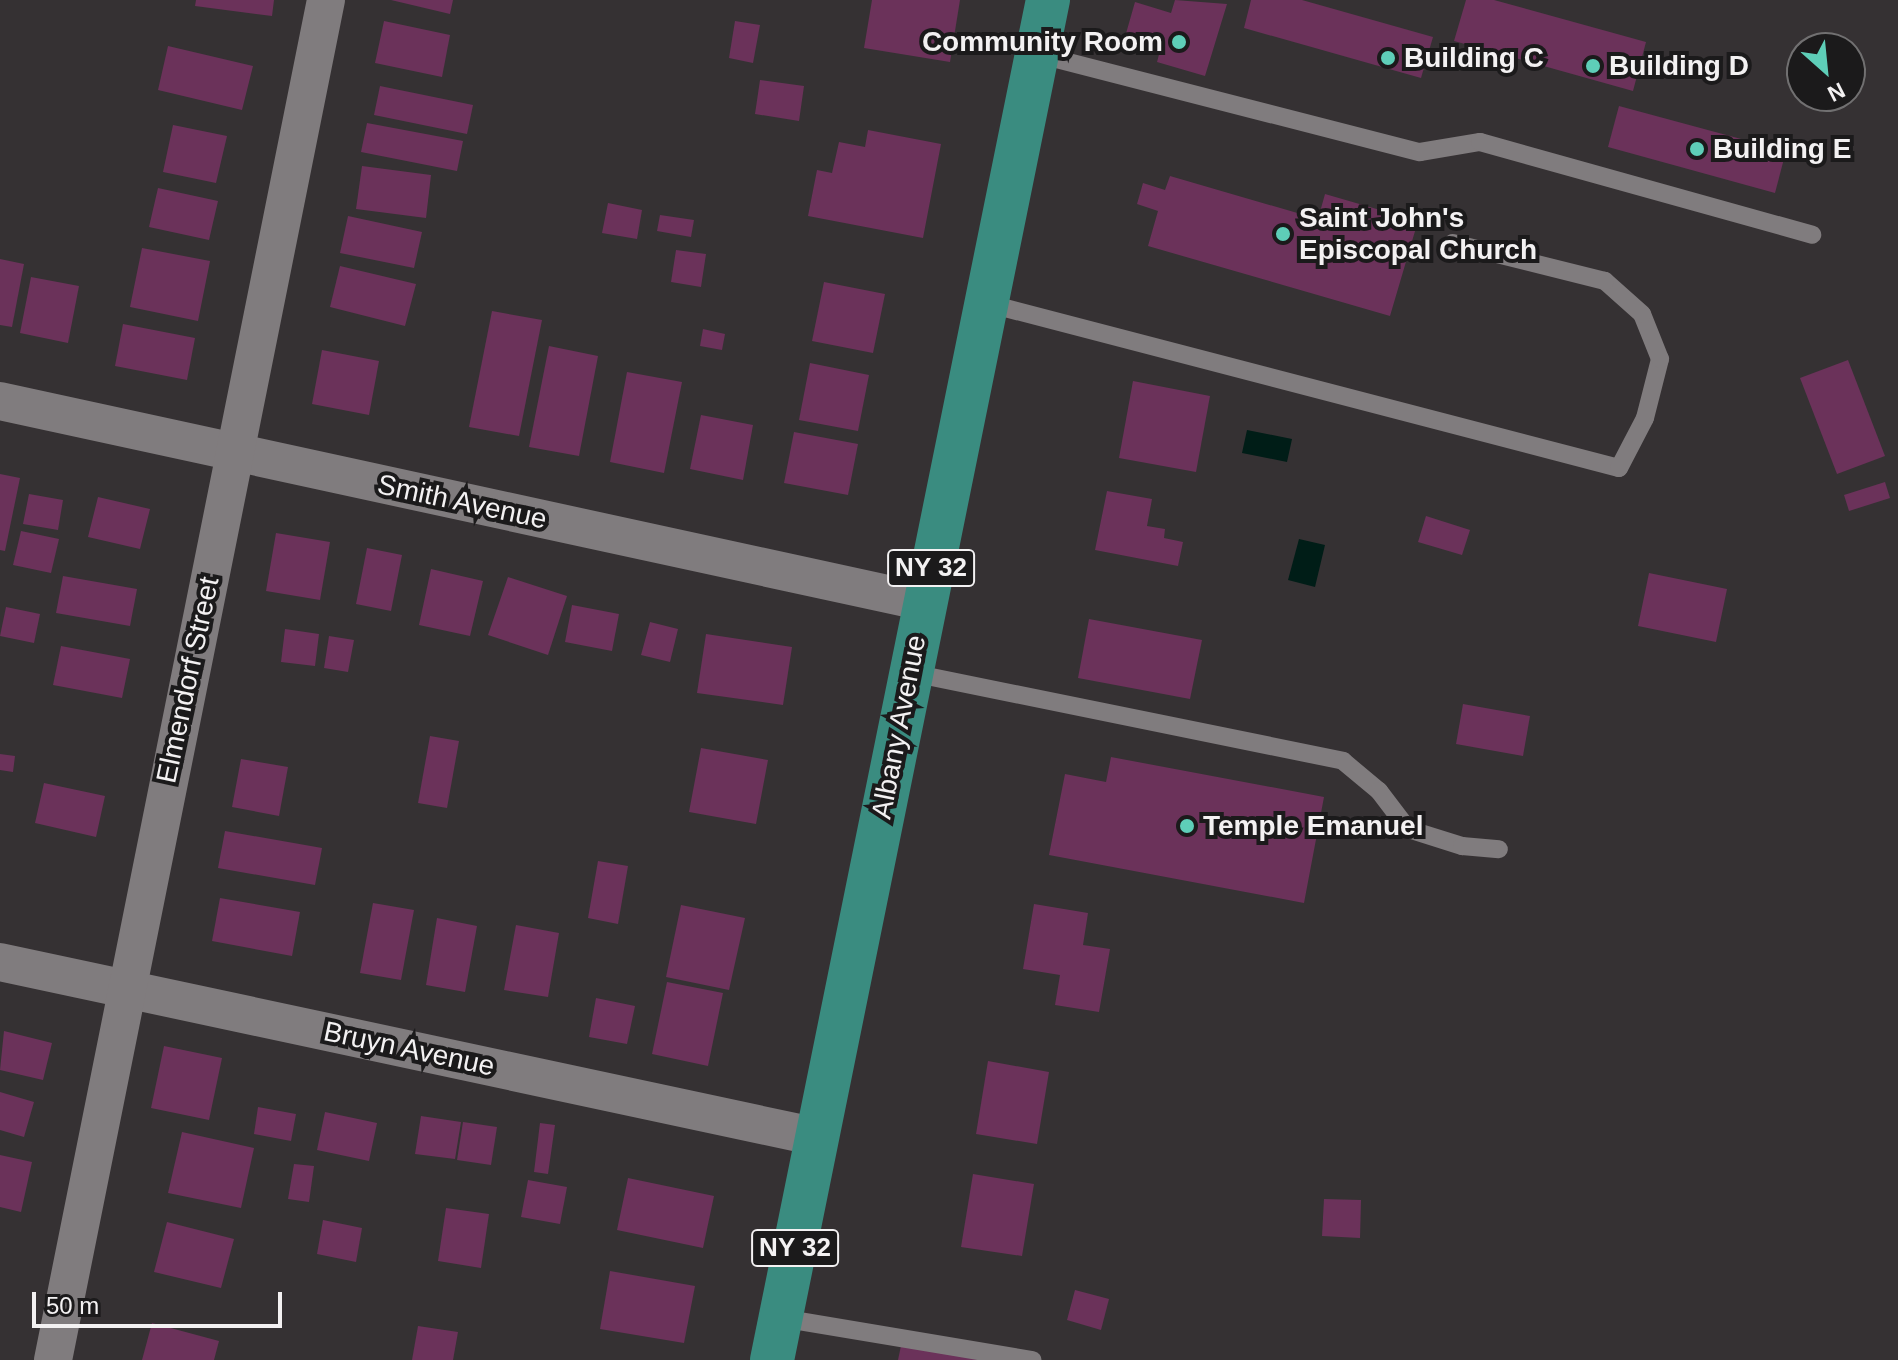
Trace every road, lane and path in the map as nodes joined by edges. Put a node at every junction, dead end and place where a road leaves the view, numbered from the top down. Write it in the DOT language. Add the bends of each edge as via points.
graph roads {
  1 [pos="326,0"];
  2 [pos="1048,0"];
  3 [pos="1037,54"];
  4 [pos="1812,235"];
  5 [pos="1453,243"];
  6 [pos="986,303"];
  7 [pos="0,401"];
  8 [pos="236,453"];
  9 [pos="924,602"];
  10 [pos="909,673"];
  11 [pos="1499,849"];
  12 [pos="0,962"];
  13 [pos="127,989"];
  14 [pos="818,1137"];
  15 [pos="781,1318"];
  16 [pos="53,1360"];
  17 [pos="772,1360"];
  18 [pos="1033,1360"];
  1 -- 8 [label="street, Elmendorf Street"];
  2 -- 3 [label="main road, Albany Avenue / NY 32"];
  3 -- 4 [label="lane" via="1420,152 1480,142"];
  3 -- 6 [label="main road, Albany Avenue / NY 32"];
  5 -- 6 [label="lane" via="1605,281 1642,314 1660,359 1645,418 1619,468"];
  6 -- 9 [label="main road, Albany Avenue / NY 32"];
  7 -- 8 [label="street, Smith Avenue"];
  8 -- 9 [label="street, Smith Avenue"];
  8 -- 13 [label="street, Elmendorf Street"];
  9 -- 10 [label="main road, Albany Avenue / NY 32"];
  10 -- 11 [label="lane" via="1343,761 1379,791 1408,829 1462,846"];
  10 -- 14 [label="main road, Albany Avenue / NY 32"];
  12 -- 13 [label="street, Bruyn Avenue"];
  13 -- 14 [label="street, Bruyn Avenue"];
  13 -- 16 [label="street, Elmendorf Street"];
  14 -- 15 [label="main road, Albany Avenue / NY 32"];
  15 -- 17 [label="main road, Albany Avenue / NY 32"];
  15 -- 18 [label="lane"];
}
